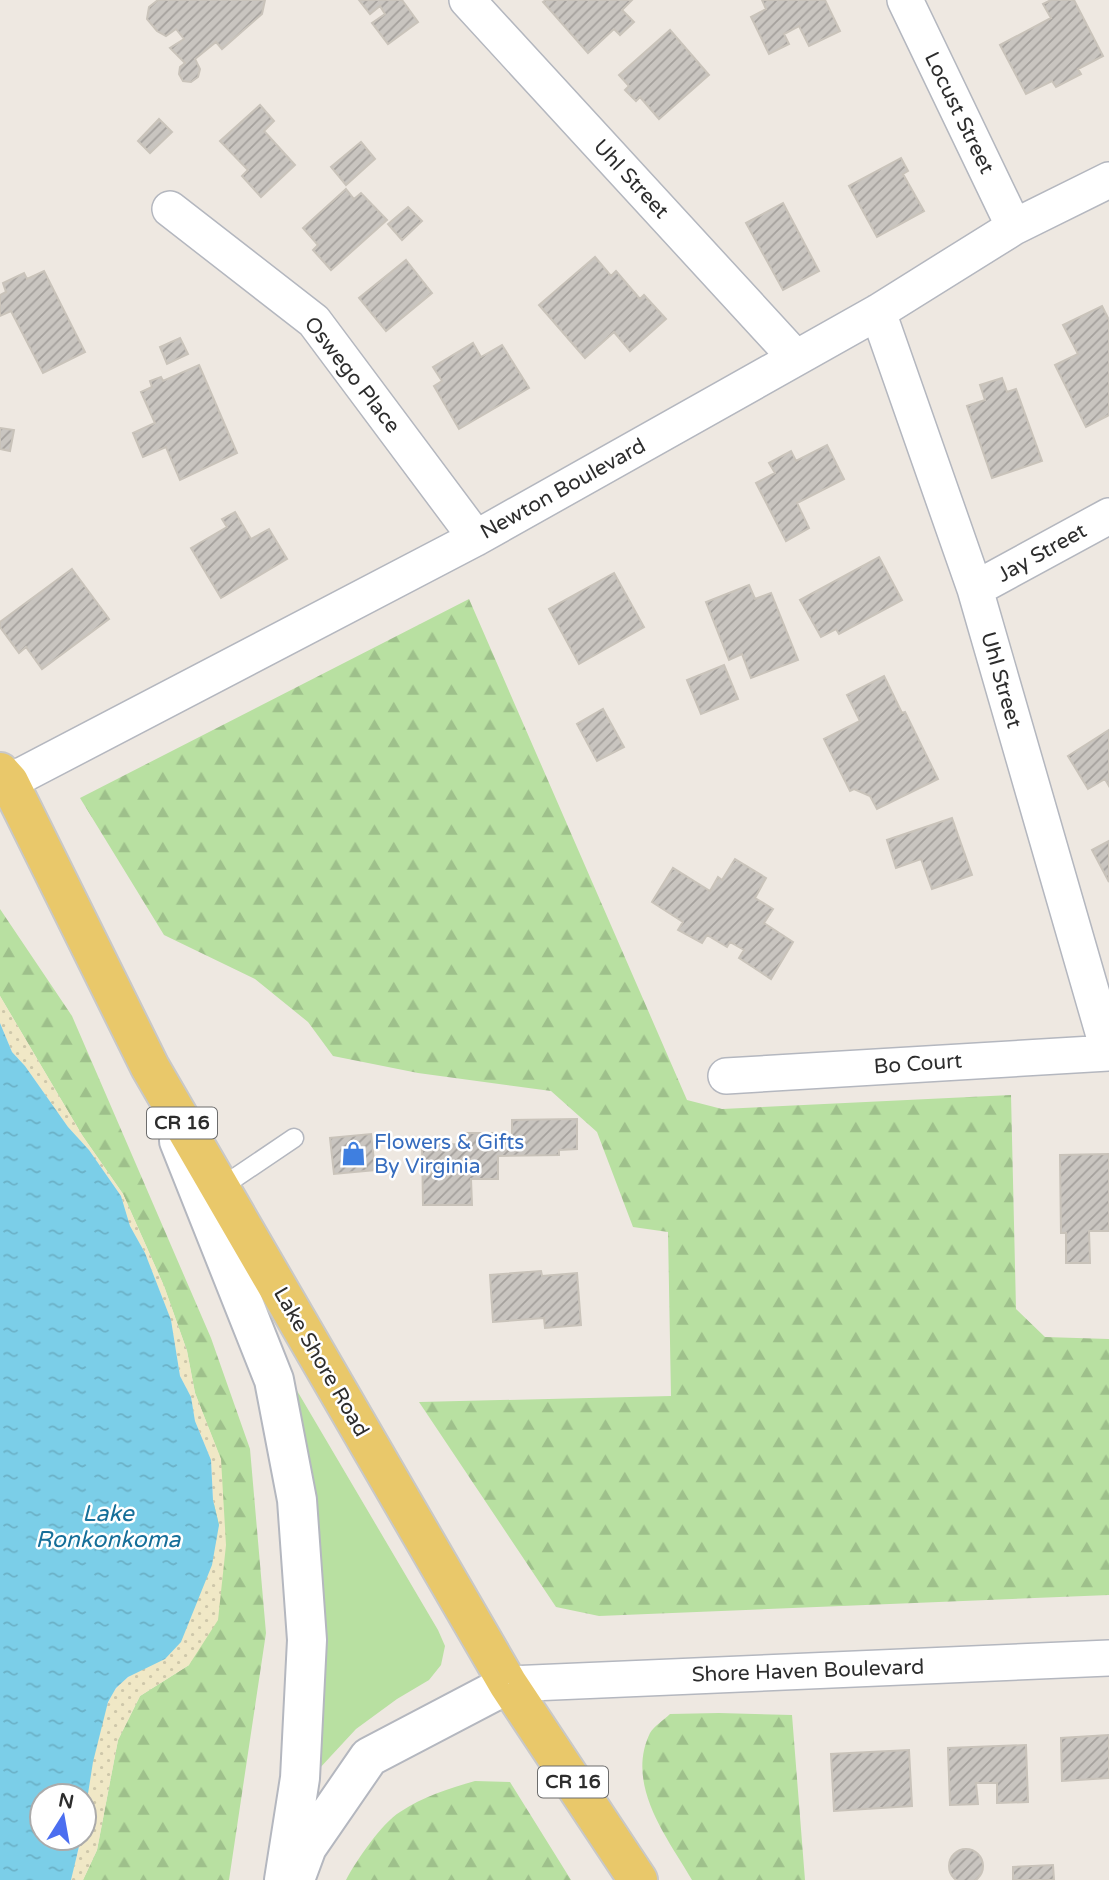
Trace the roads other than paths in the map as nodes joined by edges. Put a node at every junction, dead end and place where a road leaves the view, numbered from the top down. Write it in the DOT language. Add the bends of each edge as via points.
graph roads {
  1 [pos="467,0"];
  2 [pos="905,0"];
  3 [pos="1109,180"];
  4 [pos="170,209"];
  5 [pos="1014,227"];
  6 [pos="878,312"];
  7 [pos="796,358"];
  8 [pos="1109,516"];
  9 [pos="476,538"];
  10 [pos="975,589"];
  11 [pos="4,777"];
  12 [pos="1109,1053"];
  13 [pos="150,1067"];
  14 [pos="726,1076"];
  15 [pos="294,1138"];
  16 [pos="220,1188"];
  17 [pos="1109,1658"];
  18 [pos="508,1684"];
  19 [pos="284,1880"];
  20 [pos="295,1880"];
  21 [pos="638,1880"];
  1 -- 7 [label="street, Uhl Street"];
  2 -- 5 [label="street, Locust Street"];
  3 -- 5 [label="street, Newton Boulevard"];
  4 -- 9 [label="street, Oswego Place" via="314,321"];
  5 -- 6 [label="street, Newton Boulevard"];
  6 -- 7 [label="street, Newton Boulevard"];
  6 -- 10 [label="street, Uhl Street"];
  7 -- 9 [label="street, Newton Boulevard"];
  8 -- 10 [label="street, Jay Street"];
  9 -- 11 [label="street, Newton Boulevard"];
  10 -- 12 [label="street, Uhl Street"];
  11 -- 13 [label="main road, Lake Shore Road / CR 16"];
  12 -- 14 [label="street, Bo Court"];
  13 -- 16 [label="main road, Lake Shore Road / CR 16"];
  13 -- 19 [label="main road" via="274,1380 298,1500 307,1640 300,1778"];
  15 -- 16 [label="lane"];
  16 -- 18 [label="main road, Lake Shore Road / CR 16"];
  17 -- 18 [label="street, Shore Haven Boulevard"];
  18 -- 20 [label="main road" via="369,1757 307,1847"];
  18 -- 21 [label="main road, CR 16"];
}
